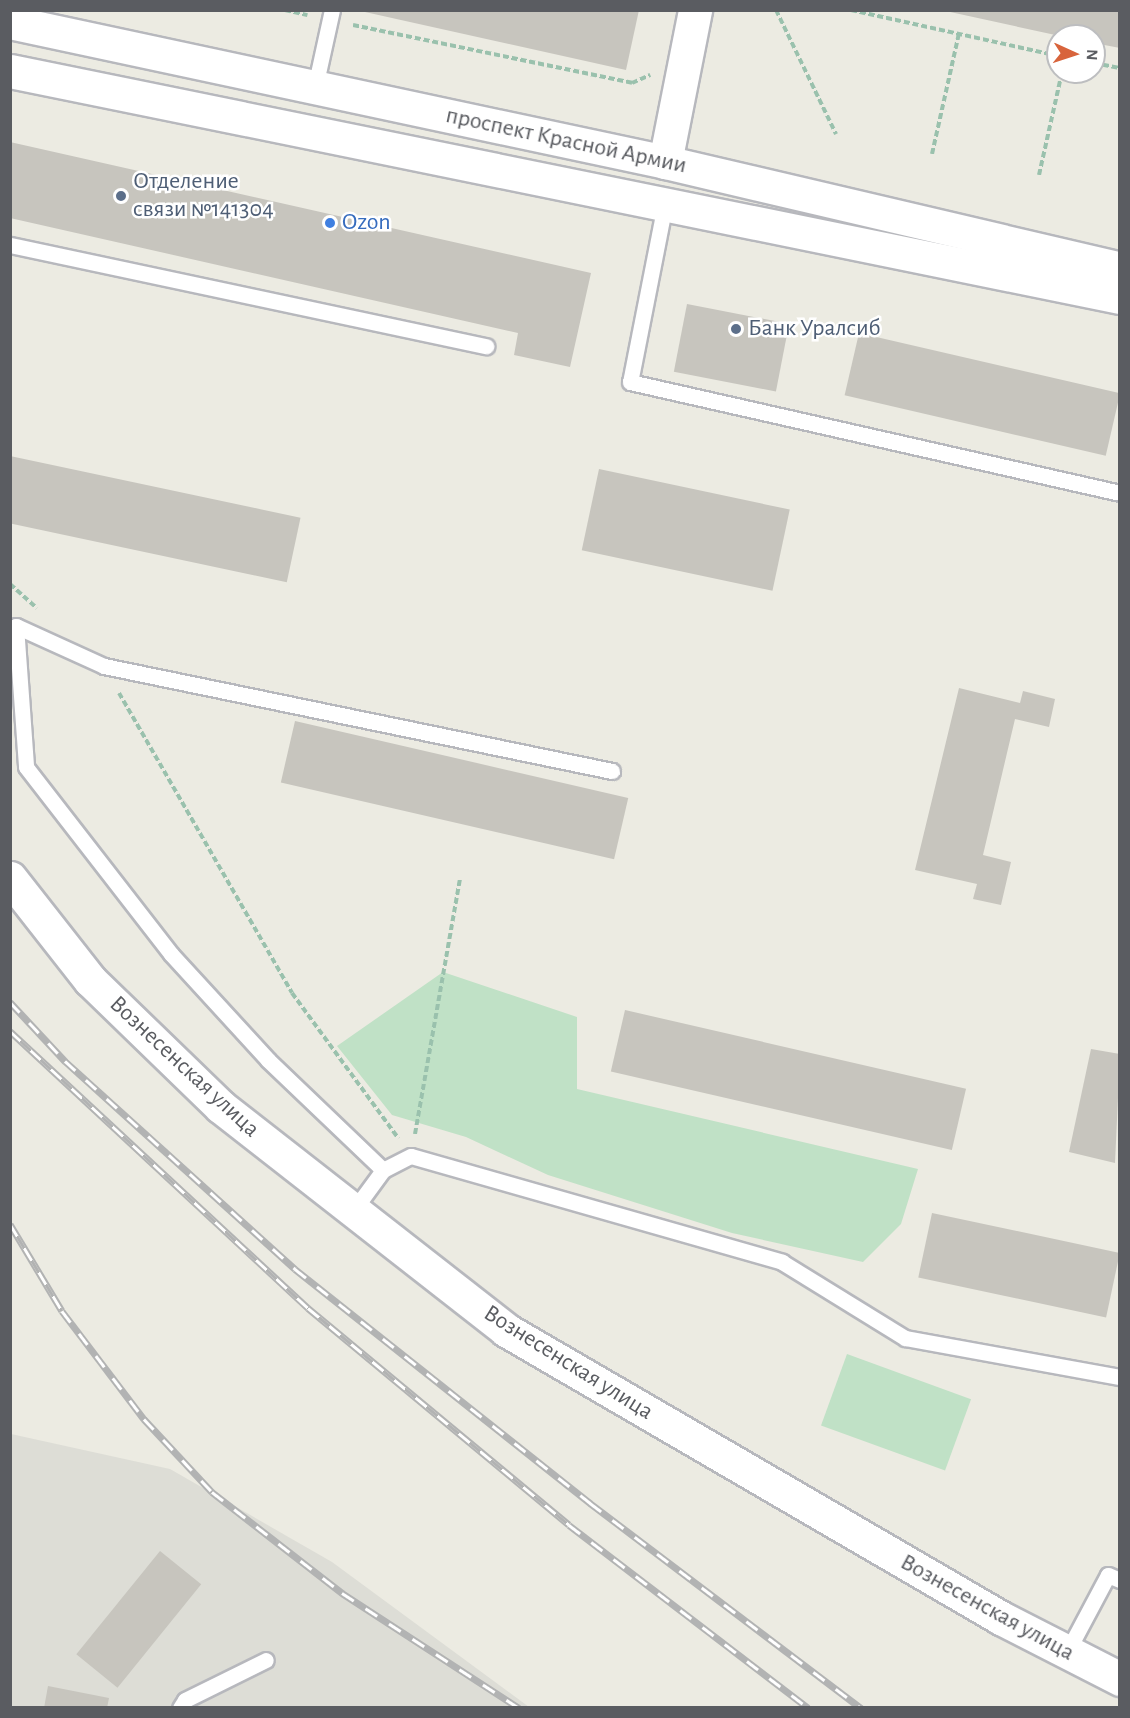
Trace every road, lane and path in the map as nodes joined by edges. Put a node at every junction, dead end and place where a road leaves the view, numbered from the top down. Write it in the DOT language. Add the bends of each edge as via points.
graph roads {
  1 [pos="285,10"];
  2 [pos="694,10"];
  3 [pos="776,10"];
  4 [pos="851,10"];
  5 [pos="331,15"];
  6 [pos="10,22"];
  7 [pos="959,33"];
  8 [pos="1046,53"];
  9 [pos="10,71"];
  10 [pos="656,72"];
  11 [pos="1059,84"];
  12 [pos="315,87"];
  13 [pos="836,134"];
  14 [pos="932,154"];
  15 [pos="665,162"];
  16 [pos="1039,175"];
  17 [pos="665,204"];
  18 [pos="10,245"];
  19 [pos="1119,269"];
  20 [pos="1119,297"];
  21 [pos="486,346"];
  22 [pos="1119,493"];
  23 [pos="13,623"];
  24 [pos="104,666"];
  25 [pos="612,771"];
  26 [pos="10,878"];
  27 [pos="460,878"];
  28 [pos="411,1156"];
  29 [pos="383,1170"];
  30 [pos="353,1211"];
  31 [pos="1119,1377"];
  32 [pos="1119,1580"];
  33 [pos="1067,1652"];
  34 [pos="266,1660"];
  35 [pos="1119,1678"];
  36 [pos="180,1707"];
  1 -- 5 [label="path"];
  2 -- 15 [label="main road"];
  3 -- 13 [label="path"];
  4 -- 7 [label="path"];
  5 -- 10 [label="path" via="632,83"];
  5 -- 12 [label="lane"];
  6 -- 12 [label="main road, проспект Красной Армии"];
  7 -- 8 [label="path"];
  7 -- 14 [label="path"];
  9 -- 17 [label="main road, проспект Красной Армии"];
  11 -- 16 [label="path"];
  12 -- 15 [label="main road, проспект Красной Армии"];
  15 -- 19 [label="main road, проспект Красной Армии"];
  17 -- 20 [label="main road, проспект Красной Армии"];
  17 -- 22 [label="lane" via="630,382"];
  18 -- 21 [label="lane"];
  23 -- 24 [label="lane"];
  23 -- 29 [label="lane" via="26,767 171,954 268,1060"];
  24 -- 25 [label="lane"];
  24 -- 28 [label="path" via="292,993"];
  26 -- 30 [label="main road, Вознесенская улица" via="90,980 221,1107"];
  27 -- 28 [label="path"];
  28 -- 29 [label="lane"];
  28 -- 31 [label="lane" via="782,1262 905,1338"];
  29 -- 30 [label="lane"];
  30 -- 33 [label="main road, Вознесенская улица" via="506,1329"];
  32 -- 33 [label="lane" via="1108,1575"];
  33 -- 35 [label="main road, Вознесенская улица"];
  34 -- 36 [label="lane" via="185,1700"];
}
